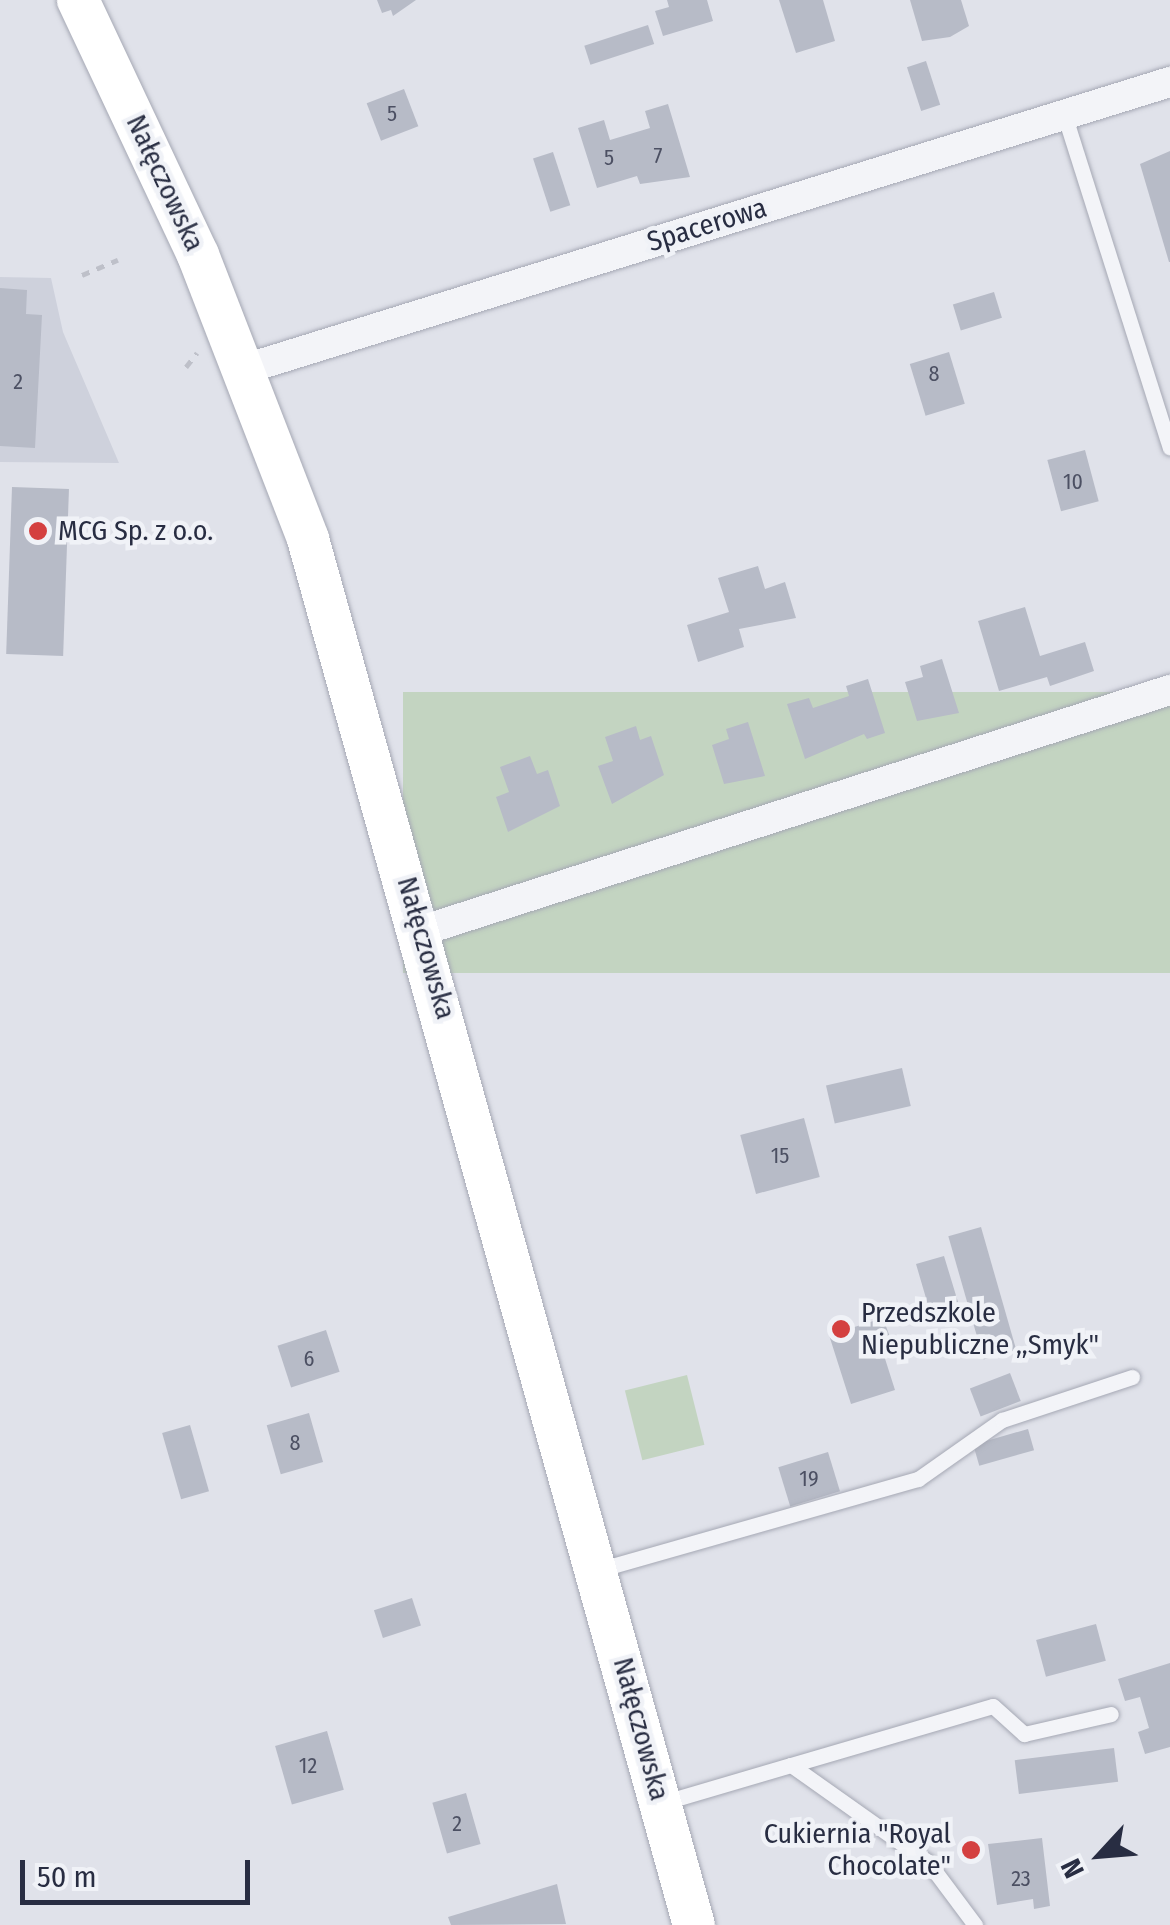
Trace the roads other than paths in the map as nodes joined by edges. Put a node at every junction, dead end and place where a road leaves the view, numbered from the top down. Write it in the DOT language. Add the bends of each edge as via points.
graph roads {
  1 [pos="78,0"];
  2 [pos="1170,82"];
  3 [pos="1064,114"];
  4 [pos="245,369"];
  5 [pos="1170,448"];
  6 [pos="1170,690"];
  7 [pos="421,930"];
  8 [pos="1132,1378"];
  9 [pos="598,1570"];
  10 [pos="1111,1714"];
  11 [pos="792,1765"];
  12 [pos="661,1803"];
  13 [pos="694,1925"];
  14 [pos="974,1925"];
  1 -- 4 [label="main road, Nałęczowska"];
  2 -- 3 [label="street, Spacerowa"];
  3 -- 4 [label="street, Spacerowa"];
  3 -- 5 [label="lane"];
  4 -- 7 [label="main road, Nałęczowska" via="308,539"];
  6 -- 7 [label="street"];
  7 -- 9 [label="main road, Nałęczowska"];
  8 -- 9 [label="lane" via="1002,1420 918,1479"];
  9 -- 12 [label="main road, Nałęczowska"];
  10 -- 11 [label="lane" via="1024,1734 993,1706"];
  11 -- 12 [label="lane"];
  11 -- 14 [label="lane" via="928,1862"];
  12 -- 13 [label="main road, Nałęczowska"];
}
